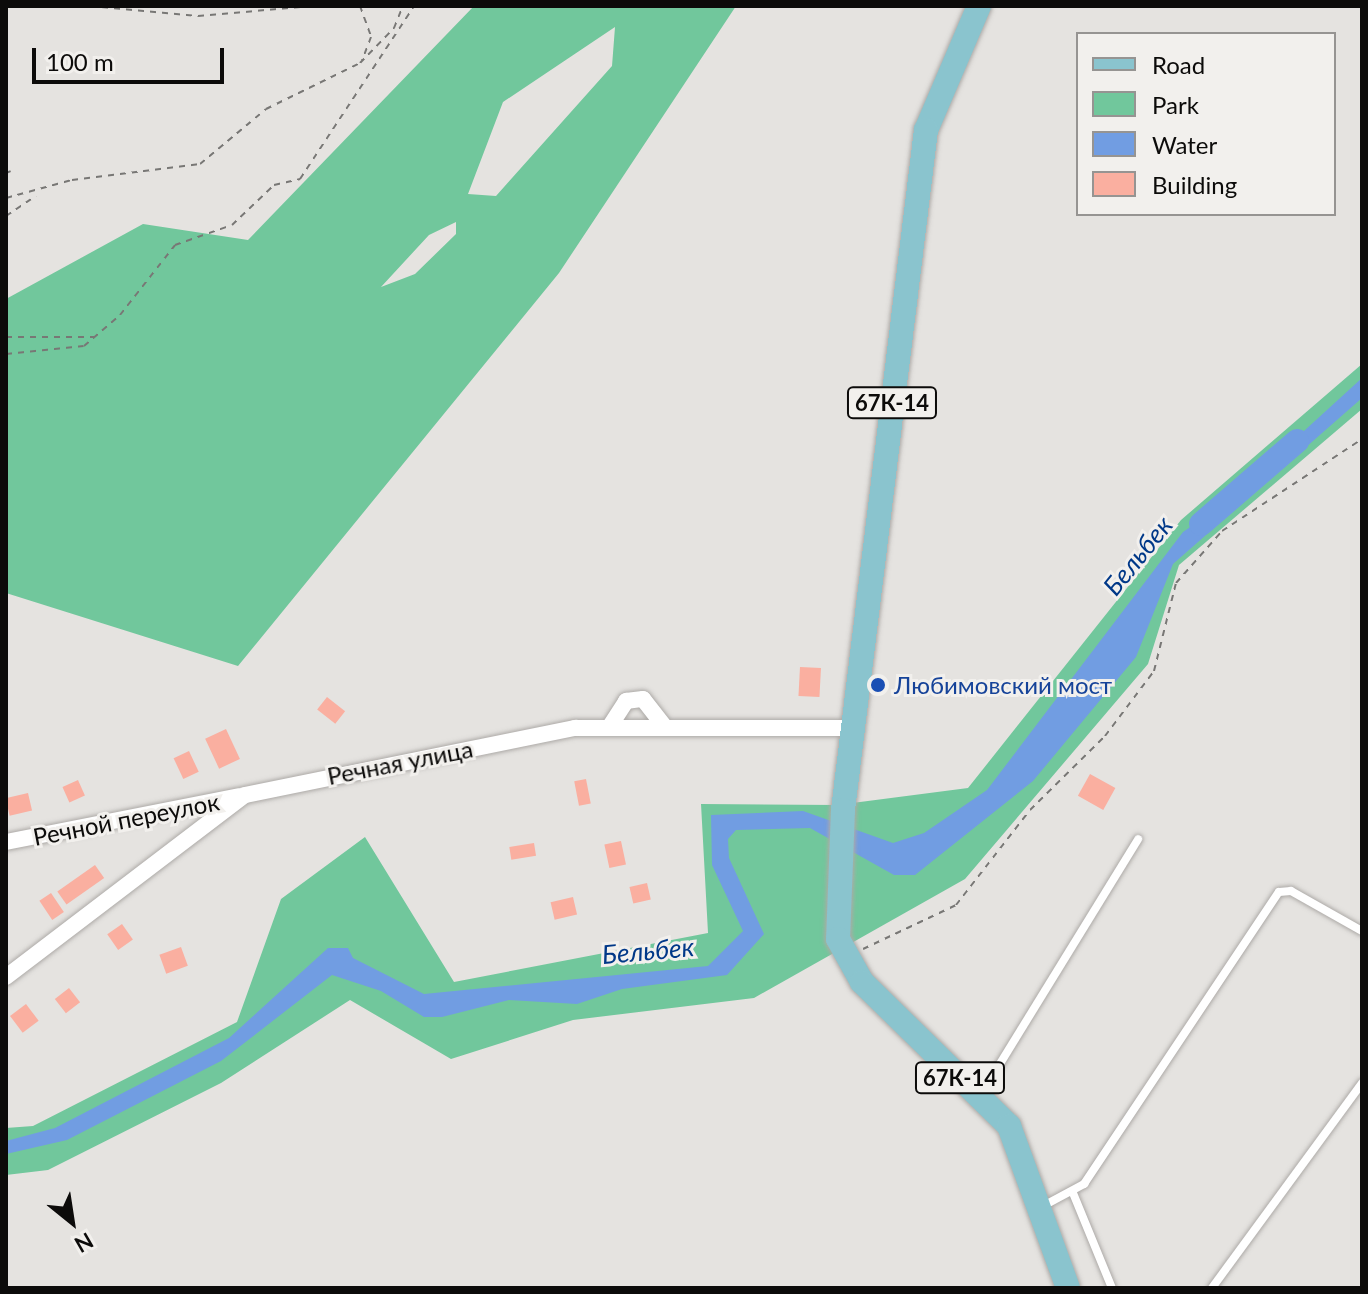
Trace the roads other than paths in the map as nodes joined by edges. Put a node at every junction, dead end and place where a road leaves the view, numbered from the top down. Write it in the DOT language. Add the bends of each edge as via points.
graph roads {
  1 [pos="979,6"];
  2 [pos="663,725"];
  3 [pos="610,726"];
  4 [pos="855,728"];
  5 [pos="245,795"];
  6 [pos="1138,839"];
  7 [pos="6,842"];
  8 [pos="1362,931"];
  9 [pos="6,977"];
  10 [pos="1362,1083"];
  11 [pos="980,1098"];
  12 [pos="1073,1193"];
  13 [pos="1039,1208"];
  14 [pos="1068,1288"];
  15 [pos="1112,1288"];
  16 [pos="1212,1288"];
  1 -- 4 [label="main road, 67К-14" via="926,130"];
  2 -- 3 [label="street, Речная улица"];
  2 -- 3 [label="street" via="643,699 626,701"];
  2 -- 4 [label="street, Речная улица"];
  3 -- 5 [label="street, Речная улица"];
  4 -- 11 [label="main road, 67К-14" via="837,884 838,939 862,982"];
  5 -- 7 [label="street, Речной переулок"];
  5 -- 9 [label="street, Речная улица"];
  6 -- 11 [label="lane" via="999,1056"];
  8 -- 12 [label="lane" via="1291,891 1279,892"];
  10 -- 16 [label="lane"];
  11 -- 13 [label="main road, 67К-14" via="1009,1126"];
  12 -- 13 [label="lane"];
  12 -- 15 [label="lane"];
  13 -- 14 [label="main road, 67К-14"];
}
